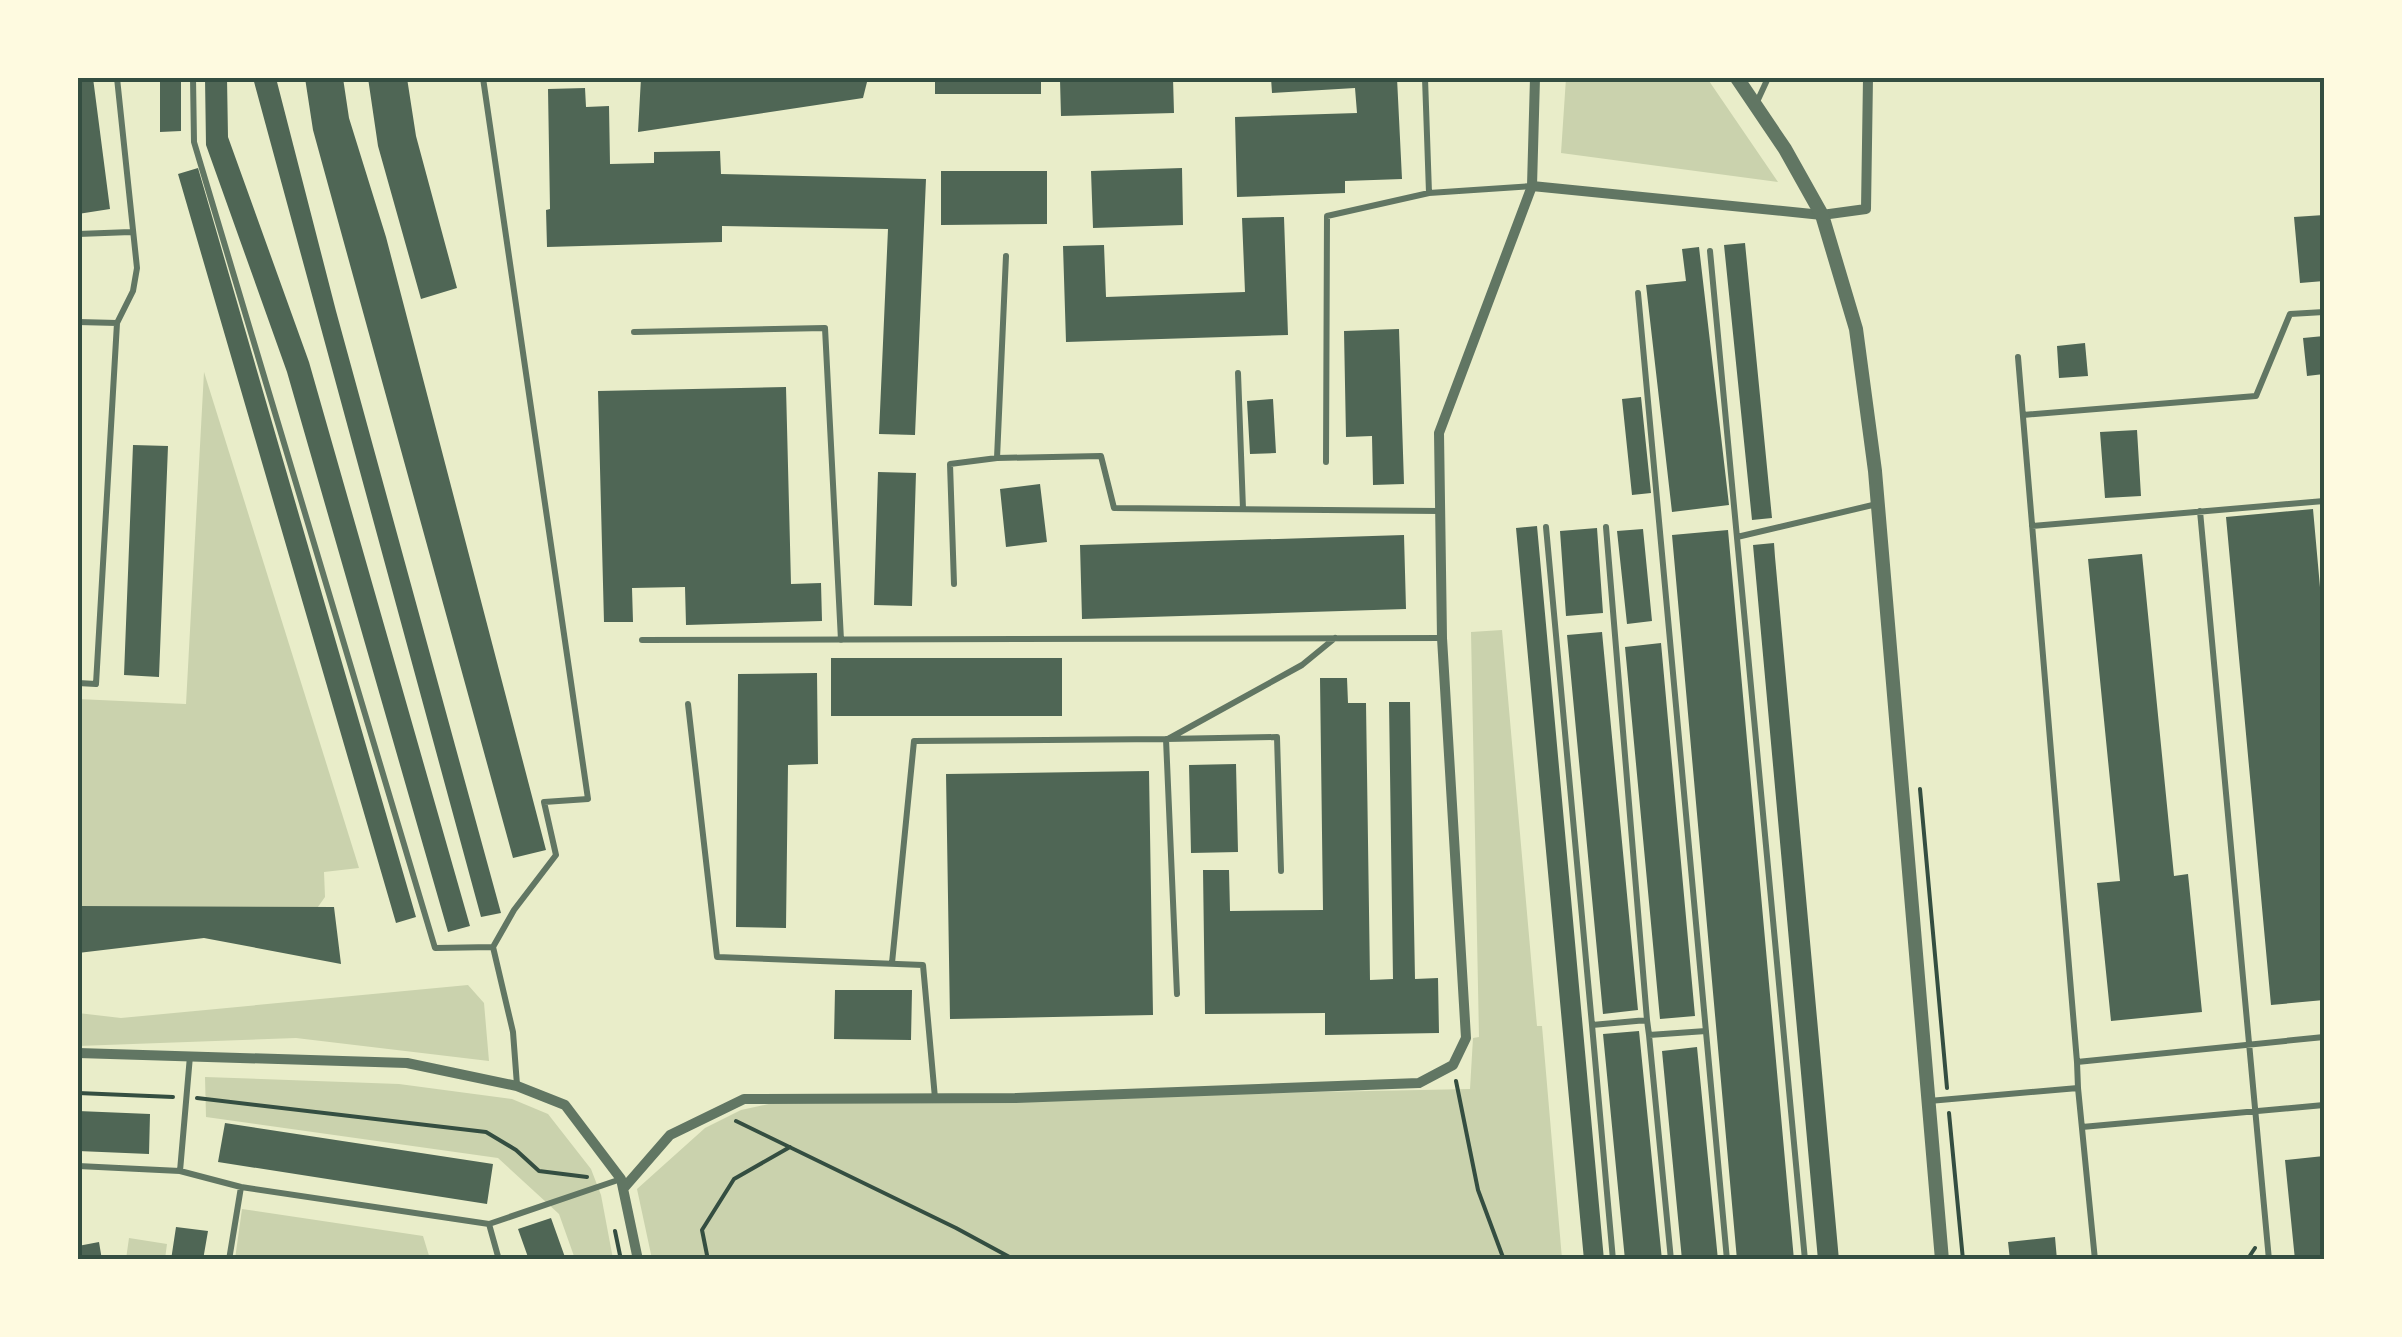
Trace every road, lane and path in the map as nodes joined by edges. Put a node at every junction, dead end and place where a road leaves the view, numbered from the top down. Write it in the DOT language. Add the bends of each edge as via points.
graph roads {
  1 [pos="117,78"];
  2 [pos="193,78"];
  3 [pos="483,78"];
  4 [pos="1425,78"];
  5 [pos="1535,78"];
  6 [pos="1737,78"];
  7 [pos="1768,78"];
  8 [pos="1868,78"];
  9 [pos="1755,105"];
  10 [pos="1532,186"];
  11 [pos="1428,193"];
  12 [pos="1822,215"];
  13 [pos="132,232"];
  14 [pos="78,234"];
  15 [pos="1710,251"];
  16 [pos="1006,256"];
  17 [pos="1638,293"];
  18 [pos="2324,312"];
  19 [pos="78,322"];
  20 [pos="117,323"];
  21 [pos="634,332"];
  22 [pos="2018,357"];
  23 [pos="1238,373"];
  24 [pos="2023,414"];
  25 [pos="998,458"];
  26 [pos="1326,462"];
  27 [pos="2324,501"];
  28 [pos="1878,504"];
  29 [pos="1243,510"];
  30 [pos="1440,510"];
  31 [pos="2200,512"];
  32 [pos="2032,526"];
  33 [pos="1606,527"];
  34 [pos="1546,528"];
  35 [pos="1738,537"];
  36 [pos="954,584"];
  37 [pos="1335,638"];
  38 [pos="1442,638"];
  39 [pos="642,640"];
  40 [pos="841,640"];
  41 [pos="78,683"];
  42 [pos="688,704"];
  43 [pos="1166,740"];
  44 [pos="1281,872"];
  45 [pos="494,947"];
  46 [pos="892,964"];
  47 [pos="1177,994"];
  48 [pos="1647,1020"];
  49 [pos="1592,1025"];
  50 [pos="1706,1030"];
  51 [pos="1649,1035"];
  52 [pos="2324,1037"];
  53 [pos="2250,1044"];
  54 [pos="78,1053"];
  55 [pos="190,1056"];
  56 [pos="2077,1062"];
  57 [pos="1453,1066"];
  58 [pos="517,1086"];
  59 [pos="2078,1088"];
  60 [pos="78,1093"];
  61 [pos="186,1097"];
  62 [pos="935,1098"];
  63 [pos="1928,1101"];
  64 [pos="2324,1105"];
  65 [pos="718,1112"];
  66 [pos="2256,1112"];
  67 [pos="2082,1127"];
  68 [pos="790,1147"];
  69 [pos="78,1166"];
  70 [pos="180,1171"];
  71 [pos="606,1184"];
  72 [pos="622,1184"];
  73 [pos="241,1187"];
  74 [pos="489,1224"];
  75 [pos="229,1260"];
  76 [pos="499,1260"];
  77 [pos="638,1260"];
  78 [pos="708,1260"];
  79 [pos="1015,1260"];
  80 [pos="1504,1260"];
  81 [pos="1613,1260"];
  82 [pos="1671,1260"];
  83 [pos="1726,1260"];
  84 [pos="1805,1260"];
  85 [pos="1942,1260"];
  86 [pos="2095,1260"];
  87 [pos="2269,1260"];
  1 -- 13 [label="lane"];
  2 -- 45 [label="lane" via="194,142 434,948"];
  3 -- 45 [label="lane" via="588,799 544,802 556,854"];
  4 -- 11 [label="lane"];
  5 -- 10 [label="street"];
  6 -- 9 [label="street"];
  7 -- 9 [label="lane"];
  8 -- 12 [label="street" via="1866,209"];
  9 -- 12 [label="street"];
  10 -- 11 [label="lane"];
  10 -- 12 [label="street"];
  10 -- 30 [label="street" via="1440,433"];
  11 -- 26 [label="lane" via="1327,216"];
  12 -- 28 [label="street" via="1856,330"];
  13 -- 14 [label="lane"];
  13 -- 20 [label="lane" via="137,268"];
  15 -- 35 [label="lane"];
  16 -- 25 [label="lane"];
  17 -- 50 [label="lane"];
  18 -- 24 [label="lane" via="2290,314 2256,396"];
  19 -- 20 [label="lane"];
  20 -- 41 [label="lane" via="96,684"];
  21 -- 40 [label="lane" via="825,328"];
  22 -- 24 [label="lane"];
  23 -- 29 [label="lane"];
  24 -- 32 [label="lane"];
  25 -- 29 [label="lane" via="1101,456 1114,508"];
  25 -- 36 [label="lane" via="950,464"];
  27 -- 31 [label="lane"];
  28 -- 35 [label="lane"];
  28 -- 63 [label="street"];
  29 -- 30 [label="lane"];
  30 -- 38 [label="street"];
  31 -- 32 [label="lane"];
  31 -- 53 [label="lane"];
  32 -- 56 [label="lane"];
  33 -- 48 [label="lane"];
  34 -- 49 [label="lane"];
  35 -- 84 [label="lane"];
  37 -- 38 [label="lane"];
  37 -- 40 [label="lane"];
  37 -- 43 [label="lane" via="1302,665"];
  38 -- 57 [label="street" via="1466,1038"];
  39 -- 40 [label="lane"];
  42 -- 46 [label="lane" via="717,957"];
  43 -- 44 [label="lane" via="1276,737"];
  43 -- 46 [label="lane" via="914,741"];
  43 -- 47 [label="lane"];
  45 -- 58 [label="lane" via="514,1032"];
  46 -- 62 [label="lane" via="924,964"];
  48 -- 49 [label="lane"];
  48 -- 51 [label="lane"];
  49 -- 81 [label="lane"];
  50 -- 51 [label="lane"];
  50 -- 83 [label="lane"];
  51 -- 82 [label="lane"];
  52 -- 53 [label="lane"];
  53 -- 56 [label="lane"];
  53 -- 66 [label="lane"];
  54 -- 55 [label="street"];
  55 -- 58 [label="street" via="407,1063"];
  55 -- 61 [label="lane"];
  56 -- 59 [label="lane"];
  57 -- 62 [label="street" via="1419,1083"];
  57 -- 80 [label="path" via="1478,1190"];
  58 -- 72 [label="street" via="565,1105"];
  59 -- 63 [label="lane"];
  59 -- 67 [label="lane"];
  60 -- 61 [label="path"];
  61 -- 70 [label="lane"];
  61 -- 71 [label="path" via="486,1132 539,1171"];
  62 -- 65 [label="street" via="744,1099"];
  63 -- 85 [label="street"];
  64 -- 66 [label="lane"];
  65 -- 68 [label="path"];
  65 -- 72 [label="street" via="670,1136"];
  66 -- 67 [label="lane"];
  66 -- 87 [label="lane"];
  67 -- 86 [label="lane"];
  68 -- 78 [label="path" via="734,1179 702,1230"];
  68 -- 79 [label="path"];
  69 -- 70 [label="lane"];
  70 -- 73 [label="lane"];
  71 -- 72 [label="lane"];
  71 -- 74 [label="lane"];
  72 -- 77 [label="street"];
  73 -- 74 [label="lane"];
  73 -- 75 [label="lane"];
  74 -- 76 [label="lane"];
}
